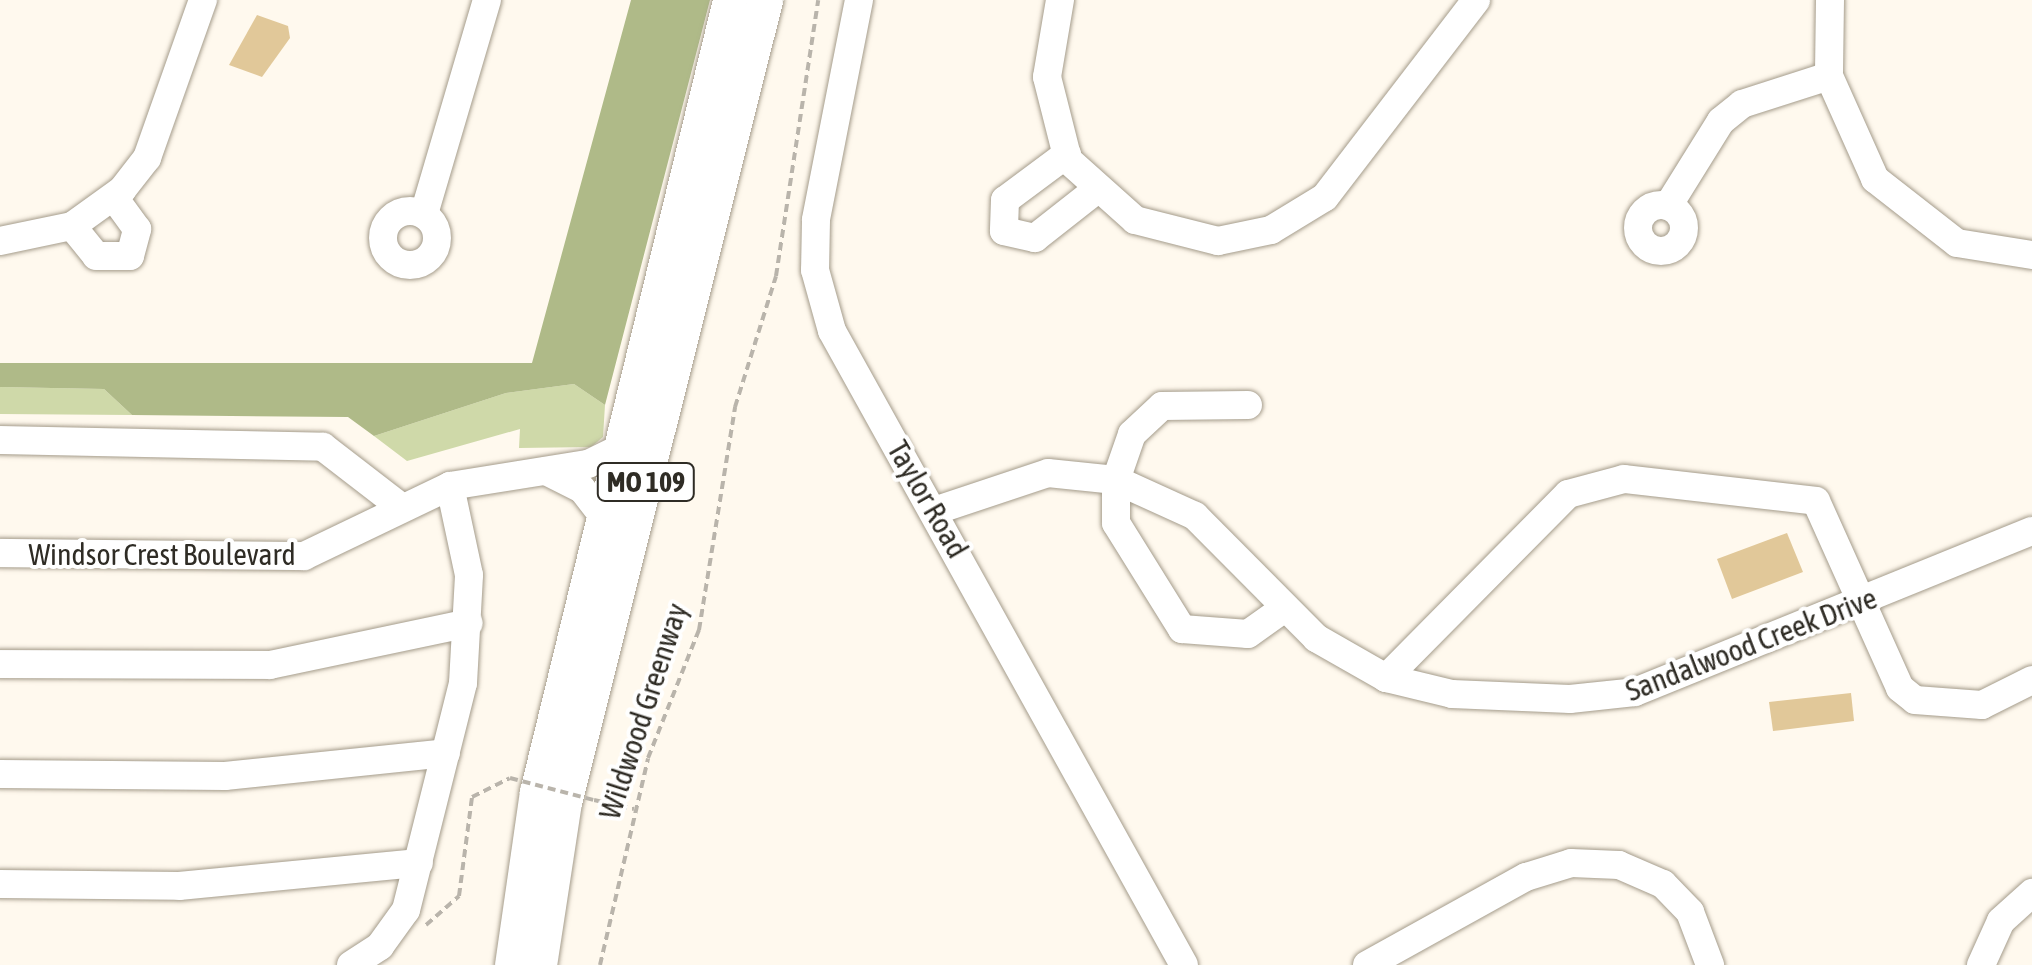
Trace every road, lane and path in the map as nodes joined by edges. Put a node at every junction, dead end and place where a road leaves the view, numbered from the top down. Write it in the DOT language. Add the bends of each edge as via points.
graph roads {
  1 [pos="202,0"];
  2 [pos="487,0"];
  3 [pos="730,0"];
  4 [pos="765,0"];
  5 [pos="818,0"];
  6 [pos="859,0"];
  7 [pos="1060,0"];
  8 [pos="1475,0"];
  9 [pos="1830,0"];
  10 [pos="1829,76"];
  11 [pos="1067,154"];
  12 [pos="1094,191"];
  13 [pos="114,197"];
  14 [pos="1668,206"];
  15 [pos="424,214"];
  16 [pos="72,226"];
  17 [pos="0,241"];
  18 [pos="2032,254"];
  19 [pos="1248,405"];
  20 [pos="0,440"];
  21 [pos="620,450"];
  22 [pos="546,470"];
  23 [pos="1116,480"];
  24 [pos="450,486"];
  25 [pos="402,507"];
  26 [pos="937,510"];
  27 [pos="603,516"];
  28 [pos="2032,531"];
  29 [pos="0,553"];
  30 [pos="1860,603"];
  31 [pos="1283,609"];
  32 [pos="469,623"];
  33 [pos="0,664"];
  34 [pos="1386,678"];
  35 [pos="2032,680"];
  36 [pos="446,753"];
  37 [pos="0,774"];
  38 [pos="634,809"];
  39 [pos="420,863"];
  40 [pos="0,884"];
  41 [pos="2032,893"];
  42 [pos="422,928"];
  43 [pos="363,962"];
  44 [pos="512,965"];
  45 [pos="539,965"];
  46 [pos="600,965"];
  47 [pos="1184,965"];
  48 [pos="1367,965"];
  49 [pos="1710,965"];
  50 [pos="1980,965"];
  1 -- 13 [label="street" via="148,158"];
  2 -- 15 [label="street"];
  3 -- 21 [label="main road, MO 109"];
  4 -- 45 [label="main road, MO 109" via="564,802"];
  5 -- 38 [label="path, Wildwood Greenway" via="776,276 735,406 699,630"];
  6 -- 26 [label="street, Taylor Road" via="820,191 815,270 842,356"];
  7 -- 11 [label="street" via="1047,77"];
  8 -- 12 [label="street" via="1324,197 1272,230 1218,241 1157,231"];
  9 -- 10 [label="street"];
  10 -- 14 [label="street" via="1742,104 1721,121"];
  10 -- 18 [label="street" via="1857,154 1898,205 1957,242"];
  11 -- 12 [label="street"];
  11 -- 12 [label="street" via="1005,200 1004,231 1036,238"];
  13 -- 16 [label="street"];
  13 -- 16 [label="street" via="137,228 130,256 96,256"];
  16 -- 17 [label="street"];
  19 -- 23 [label="street" via="1162,406 1132,434"];
  20 -- 25 [label="street" via="322,447"];
  21 -- 22 [label="street, Windsor Crest Boulevard"];
  21 -- 27 [label="main road, MO 109"];
  22 -- 24 [label="street, Windsor Crest Boulevard"];
  22 -- 27 [label="street" via="582,488"];
  23 -- 26 [label="street, Sandalwood Creek Drive" via="1048,473"];
  23 -- 31 [label="street, Sandalwood Creek Drive" via="1195,516"];
  23 -- 31 [label="street" via="1116,523 1182,629 1248,634"];
  24 -- 25 [label="street, Windsor Crest Boulevard"];
  24 -- 32 [label="street"];
  25 -- 29 [label="street, Windsor Crest Boulevard" via="324,552 291,558"];
  26 -- 47 [label="street, Taylor Road"];
  27 -- 44 [label="main road, MO 109" via="536,792"];
  28 -- 30 [label="street, Sandalwood Creek Drive"];
  30 -- 34 [label="street, Sandalwood Creek Drive" via="1602,698 1452,694"];
  30 -- 34 [label="street" via="1826,512 1806,496 1591,482 1496,559"];
  30 -- 35 [label="street" via="1900,688 1915,700 1982,704"];
  31 -- 34 [label="street, Sandalwood Creek Drive"];
  32 -- 33 [label="street" via="270,665"];
  32 -- 36 [label="street"];
  36 -- 37 [label="street" via="225,776"];
  36 -- 39 [label="street"];
  38 -- 42 [label="path, bridge" via="510,778 472,797 459,896"];
  38 -- 46 [label="path, Wildwood Greenway"];
  39 -- 40 [label="street" via="179,886"];
  39 -- 43 [label="street" via="406,910"];
  41 -- 50 [label="street" via="2000,921"];
  48 -- 49 [label="street" via="1526,877 1571,863 1619,865 1663,884 1690,912"];
}
